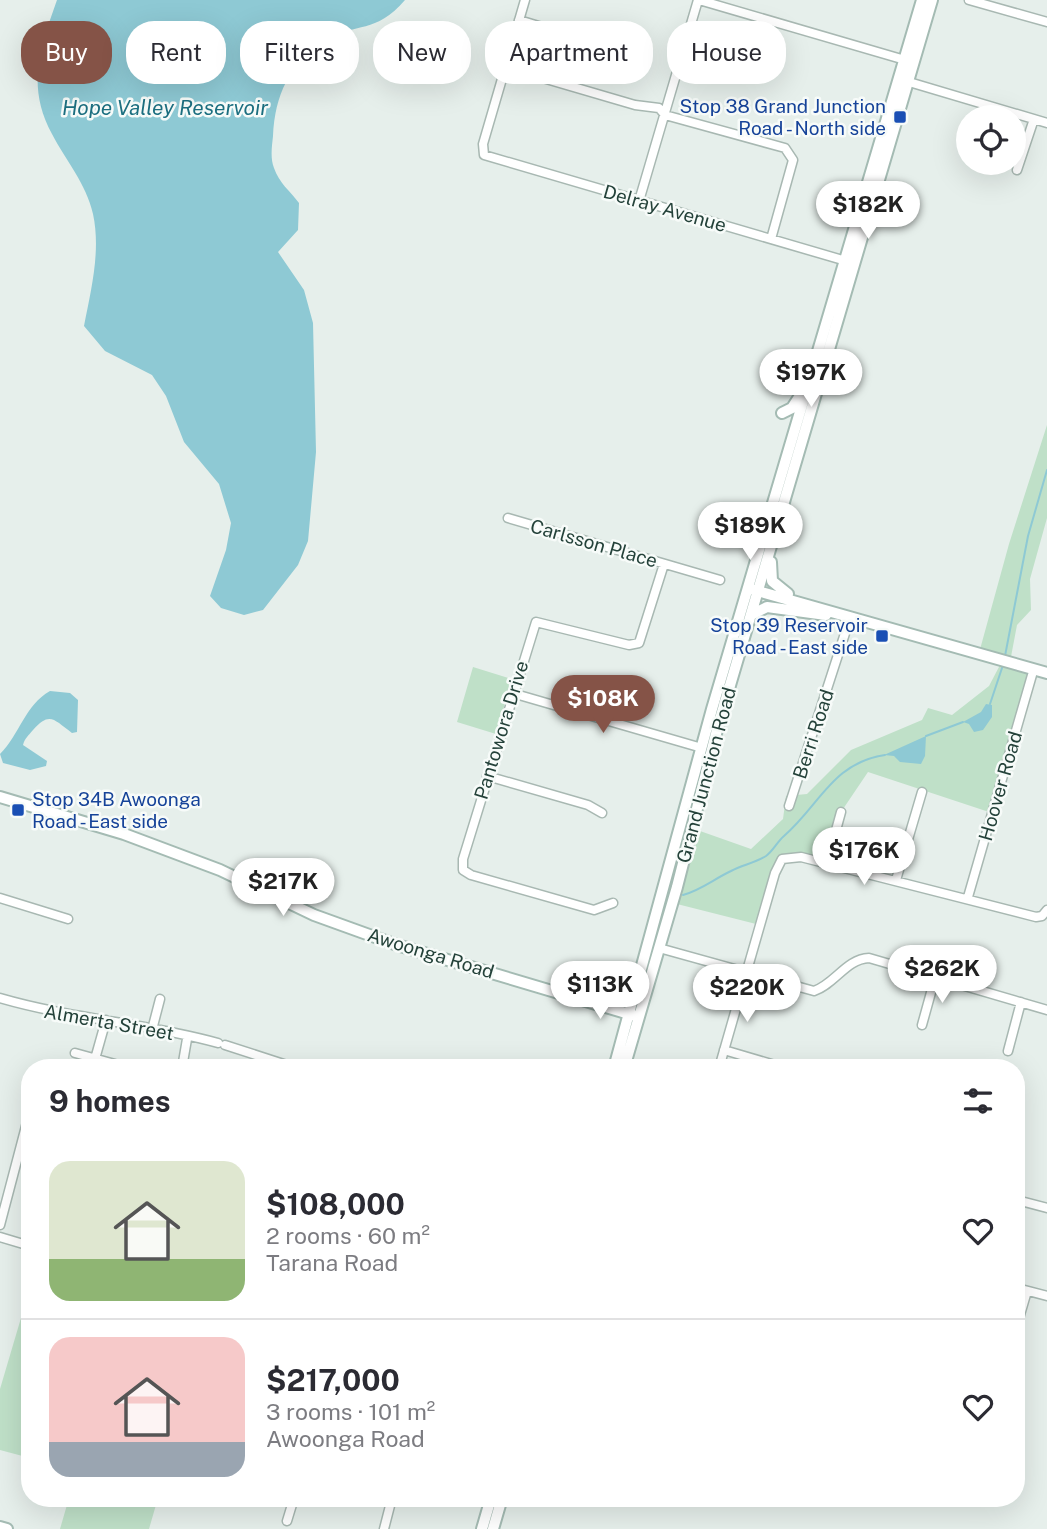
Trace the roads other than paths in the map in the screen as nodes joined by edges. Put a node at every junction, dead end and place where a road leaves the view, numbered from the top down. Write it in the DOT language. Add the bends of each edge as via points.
graph roads {
  1 [pos="525,0"];
  2 [pos="699,0"];
  3 [pos="922,0"];
  4 [pos="932,0"];
  5 [pos="970,0"];
  6 [pos="1003,5"];
  7 [pos="519,20"];
  8 [pos="522,21"];
  9 [pos="1047,22"];
  10 [pos="909,62"];
  11 [pos="909,82"];
  12 [pos="500,84"];
  13 [pos="563,84"];
  14 [pos="666,115"];
  15 [pos="1034,119"];
  16 [pos="1047,122"];
  17 [pos="1026,143"];
  18 [pos="881,177"];
  19 [pos="639,201"];
  20 [pos="860,212"];
  21 [pos="771,239"];
  22 [pos="851,262"];
  23 [pos="812,374"];
  24 [pos="782,413"];
  25 [pos="802,425"];
  26 [pos="508,518"];
  27 [pos="773,542"];
  28 [pos="664,564"];
  29 [pos="720,580"];
  30 [pos="753,590"];
  31 [pos="798,600"];
  32 [pos="751,615"];
  33 [pos="829,615"];
  34 [pos="850,618"];
  35 [pos="1033,672"];
  36 [pos="1047,673"];
  37 [pos="1047,679"];
  38 [pos="512,693"];
  39 [pos="718,726"];
  40 [pos="702,748"];
  41 [pos="708,765"];
  42 [pos="487,776"];
  43 [pos="922,792"];
  44 [pos="0,797"];
  45 [pos="789,806"];
  46 [pos="841,812"];
  47 [pos="602,813"];
  48 [pos="827,863"];
  49 [pos="896,880"];
  50 [pos="968,897"];
  51 [pos="0,898"];
  52 [pos="613,903"];
  53 [pos="1047,910"];
  54 [pos="68,919"];
  55 [pos="659,948"];
  56 [pos="746,973"];
  57 [pos="935,978"];
  58 [pos="635,991"];
  59 [pos="0,998"];
  60 [pos="580,998"];
  61 [pos="160,999"];
  62 [pos="1021,1002"];
  63 [pos="1047,1010"];
  64 [pos="634,1015"];
  65 [pos="106,1020"];
  66 [pos="922,1025"];
  67 [pos="153,1026"];
  68 [pos="187,1038"];
  69 [pos="724,1050"];
  70 [pos="1008,1051"];
  71 [pos="75,1053"];
  72 [pos="95,1059"];
  73 [pos="184,1059"];
  74 [pos="250,1059"];
  75 [pos="617,1059"];
  76 [pos="626,1059"];
  77 [pos="722,1059"];
  78 [pos="754,1059"];
  79 [pos="21,1159"];
  80 [pos="1025,1202"];
  81 [pos="1047,1208"];
  82 [pos="0,1225"];
  83 [pos="0,1237"];
  84 [pos="21,1243"];
  85 [pos="1027,1291"];
  86 [pos="1047,1296"];
  87 [pos="1025,1298"];
  88 [pos="292,1507"];
  89 [pos="390,1507"];
  90 [pos="493,1507"];
  91 [pos="495,1507"];
  92 [pos="288,1521"];
  93 [pos="0,1528"];
  94 [pos="6,1529"];
  95 [pos="384,1529"];
  96 [pos="482,1529"];
  97 [pos="493,1529"];
  1 -- 7 [label="street"];
  2 -- 10 [label="street"];
  2 -- 14 [label="street"];
  3 -- 10 [label="main road, Grand Junction Road"];
  4 -- 10 [label="main road, Grand Junction Road"];
  5 -- 6 [label="street"];
  6 -- 9 [label="street"];
  7 -- 8 [label="street"];
  10 -- 11 [label="main road, Grand Junction Road"];
  10 -- 20 [label="main road, Grand Junction Road"];
  11 -- 15 [label="street"];
  11 -- 18 [label="main road, Grand Junction Road"];
  12 -- 19 [label="street, Delray Avenue" via="484,155"];
  13 -- 14 [label="street" via="659,108"];
  14 -- 19 [label="street"];
  14 -- 21 [label="street" via="790,151 793,160"];
  15 -- 16 [label="street"];
  15 -- 17 [label="street"];
  18 -- 20 [label="main road"];
  18 -- 22 [label="main road, Grand Junction Road"];
  19 -- 21 [label="street, Delray Avenue"];
  20 -- 22 [label="main road, Grand Junction Road"];
  21 -- 22 [label="street, Delray Avenue"];
  22 -- 23 [label="main road, Grand Junction Road"];
  22 -- 25 [label="main road, Grand Junction Road"];
  23 -- 24 [label="main road" via="795,405"];
  23 -- 25 [label="main road, Grand Junction Road"];
  25 -- 27 [label="main road, Grand Junction Road"];
  25 -- 30 [label="main road, Grand Junction Road"];
  26 -- 28 [label="street, Carlsson Place"];
  27 -- 30 [label="main road, Grand Junction Road"];
  27 -- 31 [label="main road" via="772,581"];
  28 -- 29 [label="street, Carlsson Place"];
  28 -- 38 [label="street, Pantowora Drive" via="639,643 629,645 536,622"];
  30 -- 31 [label="main road"];
  30 -- 32 [label="main road, Grand Junction Road"];
  30 -- 33 [label="main road"];
  30 -- 40 [label="main road, Grand Junction Road"];
  31 -- 34 [label="main road"];
  32 -- 33 [label="main road" via="768,607"];
  32 -- 39 [label="main road, Grand Junction Road"];
  33 -- 34 [label="main road"];
  34 -- 35 [label="main road"];
  34 -- 45 [label="street, Berri Road"];
  35 -- 36 [label="main road"];
  35 -- 37 [label="main road"];
  35 -- 50 [label="street, Hoover Road"];
  38 -- 40 [label="street"];
  38 -- 42 [label="street, Pantowora Drive"];
  39 -- 40 [label="main road"];
  39 -- 41 [label="main road, Grand Junction Road"];
  40 -- 41 [label="main road"];
  40 -- 58 [label="main road, Grand Junction Road"];
  41 -- 55 [label="main road, Grand Junction Road"];
  42 -- 47 [label="street"];
  42 -- 52 [label="street, Pantowora Drive" via="463,870 594,910"];
  43 -- 49 [label="street"];
  44 -- 60 [label="main road, Awoonga Road" via="148,843 220,870 314,915 397,945"];
  46 -- 48 [label="street"];
  48 -- 49 [label="street"];
  48 -- 56 [label="street" via="791,856 782,859"];
  49 -- 50 [label="street"];
  50 -- 53 [label="street" via="1036,917"];
  51 -- 54 [label="street"];
  55 -- 56 [label="street"];
  55 -- 64 [label="main road, Grand Junction Road"];
  56 -- 57 [label="street" via="814,991 853,962 869,958"];
  56 -- 69 [label="street"];
  57 -- 62 [label="street"];
  57 -- 66 [label="street"];
  58 -- 60 [label="main road"];
  58 -- 64 [label="main road, Grand Junction Road"];
  59 -- 65 [label="street, Almerta Street" via="69,1016"];
  60 -- 64 [label="main road, Awoonga Road"];
  61 -- 67 [label="street"];
  62 -- 63 [label="street"];
  62 -- 70 [label="street"];
  64 -- 75 [label="main road, Grand Junction Road"];
  64 -- 76 [label="main road, Grand Junction Road"];
  65 -- 67 [label="street, Almerta Street"];
  65 -- 72 [label="street"];
  67 -- 68 [label="street, Almerta Street"];
  68 -- 73 [label="street"];
  68 -- 74 [label="street, Almerta Street" via="221,1044"];
  69 -- 77 [label="street"];
  69 -- 78 [label="street"];
  71 -- 72 [label="street"];
  79 -- 82 [label="street"];
  80 -- 81 [label="street"];
  83 -- 84 [label="street"];
  85 -- 86 [label="street"];
  85 -- 87 [label="street"];
  88 -- 92 [label="street"];
  89 -- 95 [label="street"];
  90 -- 96 [label="main road"];
  91 -- 97 [label="main road"];
  93 -- 94 [label="main road"];
}
